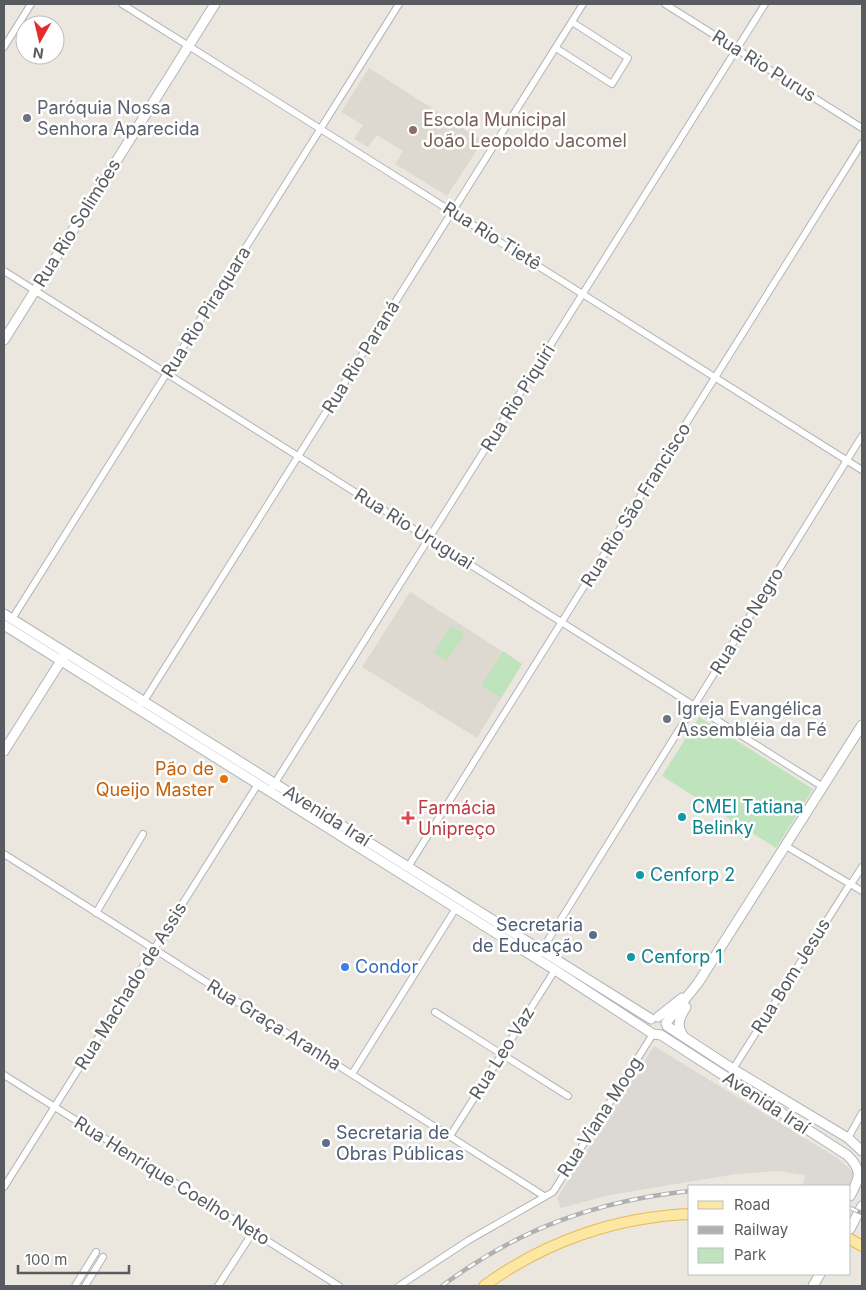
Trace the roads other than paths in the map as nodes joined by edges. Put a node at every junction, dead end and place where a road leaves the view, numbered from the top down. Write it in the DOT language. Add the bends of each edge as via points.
graph roads {
  1 [pos="31,4"];
  2 [pos="122,4"];
  3 [pos="215,4"];
  4 [pos="399,4"];
  5 [pos="583,4"];
  6 [pos="665,4"];
  7 [pos="766,4"];
  8 [pos="572,22"];
  9 [pos="188,46"];
  10 [pos="4,47"];
  11 [pos="556,48"];
  12 [pos="737,49"];
  13 [pos="862,128"];
  14 [pos="321,130"];
  15 [pos="862,143"];
  16 [pos="452,212"];
  17 [pos="4,271"];
  18 [pos="35,291"];
  19 [pos="583,293"];
  20 [pos="4,340"];
  21 [pos="167,373"];
  22 [pos="716,377"];
  23 [pos="862,436"];
  24 [pos="299,457"];
  25 [pos="848,460"];
  26 [pos="862,470"];
  27 [pos="430,539"];
  28 [pos="4,614"];
  29 [pos="12,619"];
  30 [pos="562,622"];
  31 [pos="4,625"];
  32 [pos="43,644"];
  33 [pos="64,657"];
  34 [pos="140,705"];
  35 [pos="694,706"];
  36 [pos="159,717"];
  37 [pos="862,725"];
  38 [pos="4,751"];
  39 [pos="258,784"];
  40 [pos="824,787"];
  41 [pos="272,788"];
  42 [pos="143,834"];
  43 [pos="786,846"];
  44 [pos="4,854"];
  45 [pos="390,861"];
  46 [pos="408,867"];
  47 [pos="862,867"];
  48 [pos="850,884"];
  49 [pos="862,891"];
  50 [pos="456,908"];
  51 [pos="96,913"];
  52 [pos="154,949"];
  53 [pos="539,954"];
  54 [pos="555,970"];
  55 [pos="698,983"];
  56 [pos="435,1012"];
  57 [pos="655,1018"];
  58 [pos="666,1025"];
  59 [pos="654,1033"];
  60 [pos="685,1038"];
  61 [pos="501,1054"];
  62 [pos="733,1069"];
  63 [pos="352,1074"];
  64 [pos="4,1075"];
  65 [pos="568,1096"];
  66 [pos="54,1107"];
  67 [pos="862,1114"];
  68 [pos="450,1136"];
  69 [pos="848,1138"];
  70 [pos="862,1151"];
  71 [pos="4,1187"];
  72 [pos="851,1194"];
  73 [pos="544,1196"];
  74 [pos="862,1206"];
  75 [pos="688,1214"];
  76 [pos="851,1227"];
  77 [pos="252,1232"];
  78 [pos="851,1240"];
  79 [pos="862,1246"];
  80 [pos="96,1252"];
  81 [pos="103,1257"];
  82 [pos="819,1275"];
  83 [pos="75,1286"];
  84 [pos="85,1286"];
  85 [pos="218,1286"];
  86 [pos="339,1286"];
  87 [pos="400,1286"];
  88 [pos="484,1286"];
  89 [pos="813,1286"];
  1 -- 10 [label="street"];
  2 -- 9 [label="street, Rua Rio Tietê"];
  3 -- 9 [label="main road, Rua Rio Solimões"];
  4 -- 14 [label="street, Rua Rio Piraquara"];
  5 -- 8 [label="street, Rua Rio Paraná"];
  6 -- 12 [label="street, Rua Rio Purus"];
  7 -- 12 [label="street, Rua Rio Piquiri"];
  8 -- 11 [label="street, Rua Rio Paraná"];
  8 -- 11 [label="street" via="628,58 612,84"];
  9 -- 14 [label="street, Rua Rio Tietê"];
  9 -- 18 [label="main road, Rua Rio Solimões"];
  11 -- 16 [label="street, Rua Rio Paraná"];
  12 -- 13 [label="street, Rua Rio Purus"];
  12 -- 19 [label="street, Rua Rio Piquiri"];
  14 -- 16 [label="street, Rua Rio Tietê"];
  14 -- 21 [label="street, Rua Rio Piraquara"];
  15 -- 22 [label="street, Rua Rio São Francisco"];
  16 -- 19 [label="street, Rua Rio Tietê"];
  16 -- 24 [label="street, Rua Rio Paraná"];
  17 -- 18 [label="street, Rua Rio Uruguai"];
  18 -- 20 [label="main road, Rua Rio Solimões"];
  18 -- 21 [label="street, Rua Rio Uruguai"];
  19 -- 22 [label="street, Rua Rio Tietê"];
  19 -- 27 [label="street, Rua Rio Piquiri"];
  21 -- 24 [label="street, Rua Rio Uruguai"];
  21 -- 29 [label="street, Rua Rio Piraquara"];
  22 -- 25 [label="street, Rua Rio Tietê"];
  22 -- 30 [label="street, Rua Rio São Francisco"];
  23 -- 25 [label="street, Rua Rio Negro"];
  24 -- 27 [label="street, Rua Rio Uruguai"];
  24 -- 34 [label="street, Rua Rio Paraná"];
  25 -- 26 [label="street, Rua Rio Tietê"];
  25 -- 35 [label="street, Rua Rio Negro"];
  27 -- 30 [label="street, Rua Rio Uruguai"];
  27 -- 41 [label="street, Rua Rio Piquiri"];
  28 -- 29 [label="main road, Avenida Iraí"];
  29 -- 32 [label="main road, Avenida Iraí"];
  30 -- 35 [label="street, Rua Rio Uruguai"];
  30 -- 46 [label="street, Rua Rio São Francisco"];
  31 -- 32 [label="main road, Avenida Iraí"];
  32 -- 33 [label="main road, Avenida Iraí"];
  33 -- 34 [label="main road, Avenida Iraí"];
  33 -- 38 [label="main road"];
  34 -- 36 [label="main road, Avenida Iraí"];
  35 -- 40 [label="street, Rua Rio Uruguai"];
  35 -- 53 [label="street, Rua Rio Negro"];
  36 -- 39 [label="main road, Avenida Iraí"];
  36 -- 41 [label="main road, Avenida Iraí"];
  37 -- 40 [label="main road"];
  39 -- 41 [label="main road, Avenida Iraí"];
  39 -- 52 [label="street, Rua Machado de Assis"];
  40 -- 43 [label="main road"];
  41 -- 45 [label="main road, Avenida Iraí"];
  42 -- 51 [label="street"];
  43 -- 48 [label="street"];
  43 -- 55 [label="main road"];
  44 -- 51 [label="street, Rua Graça Aranha"];
  45 -- 46 [label="main road, Avenida Iraí"];
  45 -- 50 [label="main road, Avenida Iraí"];
  46 -- 53 [label="main road, Avenida Iraí"];
  47 -- 48 [label="street, Rua Bom Jesus"];
  48 -- 49 [label="street"];
  48 -- 62 [label="street, Rua Bom Jesus"];
  50 -- 53 [label="main road, Avenida Iraí"];
  50 -- 63 [label="street"];
  51 -- 52 [label="street, Rua Graça Aranha"];
  52 -- 63 [label="street, Rua Graça Aranha"];
  52 -- 66 [label="street, Rua Machado de Assis"];
  53 -- 54 [label="main road, Avenida Iraí"];
  53 -- 57 [label="main road, Avenida Iraí"];
  54 -- 59 [label="main road, Avenida Iraí"];
  54 -- 61 [label="street, Rua Leo Vaz"];
  55 -- 57 [label="main road"];
  55 -- 58 [label="main road"];
  55 -- 60 [label="main road" via="680,1016 680,1032"];
  56 -- 61 [label="street"];
  57 -- 58 [label="main road" via="662,1018"];
  57 -- 59 [label="main road" via="648,1026"];
  58 -- 59 [label="main road" via="666,1030"];
  58 -- 60 [label="main road, Avenida Iraí"];
  59 -- 72 [label="main road, Avenida Iraí" via="847,1155 859,1172 859,1180"];
  59 -- 73 [label="street, Rua Viana Moog" via="553,1192"];
  60 -- 62 [label="main road, Avenida Iraí"];
  61 -- 65 [label="street"];
  61 -- 68 [label="street, Rua Leo Vaz"];
  62 -- 69 [label="main road, Avenida Iraí"];
  63 -- 68 [label="street, Rua Graça Aranha"];
  64 -- 66 [label="street, Rua Henrique Coelho Neto"];
  66 -- 71 [label="street, Rua Machado de Assis"];
  66 -- 77 [label="street, Rua Henrique Coelho Neto"];
  67 -- 69 [label="street"];
  68 -- 73 [label="street, Rua Graça Aranha"];
  69 -- 70 [label="main road, Avenida Iraí"];
  73 -- 87 [label="street, Rua Viana Moog"];
  74 -- 76 [label="main road"];
  75 -- 88 [label="main road" via="624,1222 578,1235 548,1247"];
  77 -- 85 [label="street"];
  77 -- 86 [label="street, Rua Henrique Coelho Neto"];
  78 -- 79 [label="main road"];
  80 -- 83 [label="street"];
  81 -- 84 [label="street"];
  82 -- 89 [label="main road"];
}
